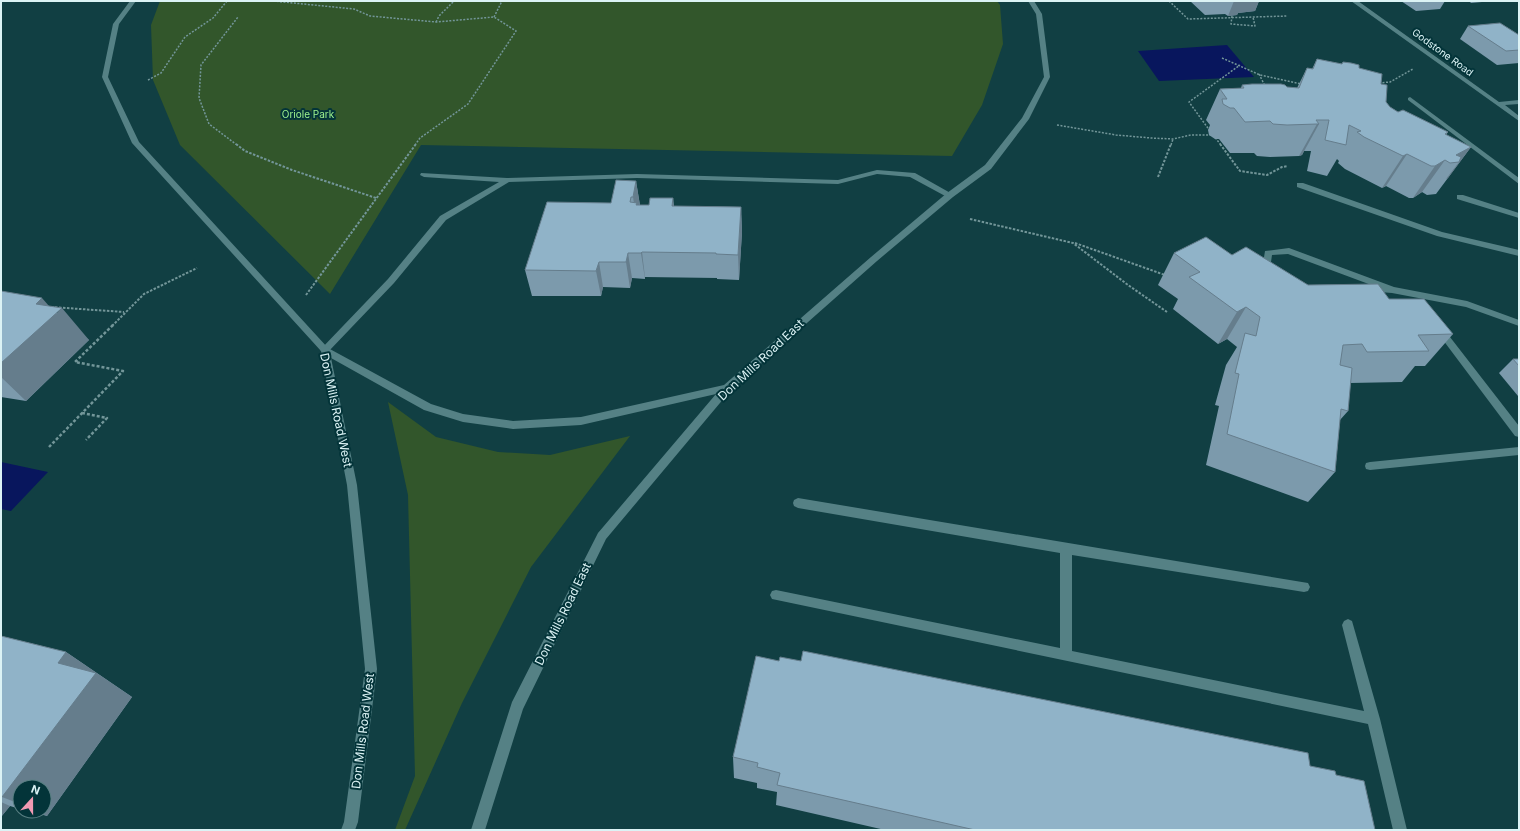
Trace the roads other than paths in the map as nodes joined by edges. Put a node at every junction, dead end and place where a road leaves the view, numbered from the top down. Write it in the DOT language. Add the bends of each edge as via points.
graph roads {
  1 [pos="133,1"];
  2 [pos="1031,1"];
  3 [pos="1354,1"];
  4 [pos="1410,99"];
  5 [pos="1519,102"];
  6 [pos="1498,104"];
  7 [pos="1519,119"];
  8 [pos="1436,129"];
  9 [pos="1450,129"];
  10 [pos="1464,149"];
  11 [pos="1477,150"];
  12 [pos="424,175"];
  13 [pos="507,180"];
  14 [pos="1519,182"];
  15 [pos="1300,185"];
  16 [pos="950,196"];
  17 [pos="1460,197"];
  18 [pos="1519,216"];
  19 [pos="1519,253"];
  20 [pos="1278,277"];
  21 [pos="1361,289"];
  22 [pos="1392,290"];
  23 [pos="1412,294"];
  24 [pos="1422,306"];
  25 [pos="1519,323"];
  26 [pos="1436,325"];
  27 [pos="325,350"];
  28 [pos="727,388"];
  29 [pos="1519,433"];
  30 [pos="1519,451"];
  31 [pos="1370,466"];
  32 [pos="798,503"];
  33 [pos="1066,549"];
  34 [pos="1304,587"];
  35 [pos="776,595"];
  36 [pos="1348,625"];
  37 [pos="1066,655"];
  38 [pos="1373,719"];
  39 [pos="348,830"];
  40 [pos="478,830"];
  41 [pos="1400,830"];
  1 -- 27 [label="main road, Don Mills Road West" via="116,24 105,77 136,143"];
  2 -- 16 [label="main road, Don Mills Road East" via="1039,14 1047,77 1025,119 988,167"];
  3 -- 6 [label="main road, Godstone Road"];
  4 -- 9 [label="main road"];
  5 -- 6 [label="main road"];
  6 -- 7 [label="main road, Godstone Road"];
  8 -- 9 [label="main road"];
  9 -- 11 [label="main road"];
  10 -- 11 [label="main road"];
  11 -- 14 [label="main road"];
  12 -- 13 [label="main road"];
  13 -- 16 [label="main road" via="637,176 838,182 878,172 912,175"];
  13 -- 27 [label="main road" via="443,218 391,281"];
  15 -- 19 [label="main road" via="1440,234"];
  16 -- 28 [label="main road, Don Mills Road East"];
  17 -- 18 [label="main road"];
  20 -- 22 [label="main road" via="1266,270 1268,253 1289,251"];
  21 -- 22 [label="main road"];
  22 -- 23 [label="main road"];
  23 -- 24 [label="main road"];
  23 -- 25 [label="main road" via="1467,304"];
  26 -- 29 [label="main road"];
  27 -- 28 [label="main road" via="428,407 463,418 514,425 581,421"];
  27 -- 39 [label="main road, Don Mills Road West" via="352,485 371,669"];
  28 -- 40 [label="main road, Don Mills Road East" via="602,536 517,707"];
  30 -- 31 [label="main road"];
  32 -- 33 [label="main road"];
  33 -- 34 [label="main road"];
  33 -- 37 [label="main road"];
  35 -- 37 [label="main road"];
  36 -- 38 [label="main road"];
  37 -- 38 [label="main road"];
  38 -- 41 [label="main road"];
}
